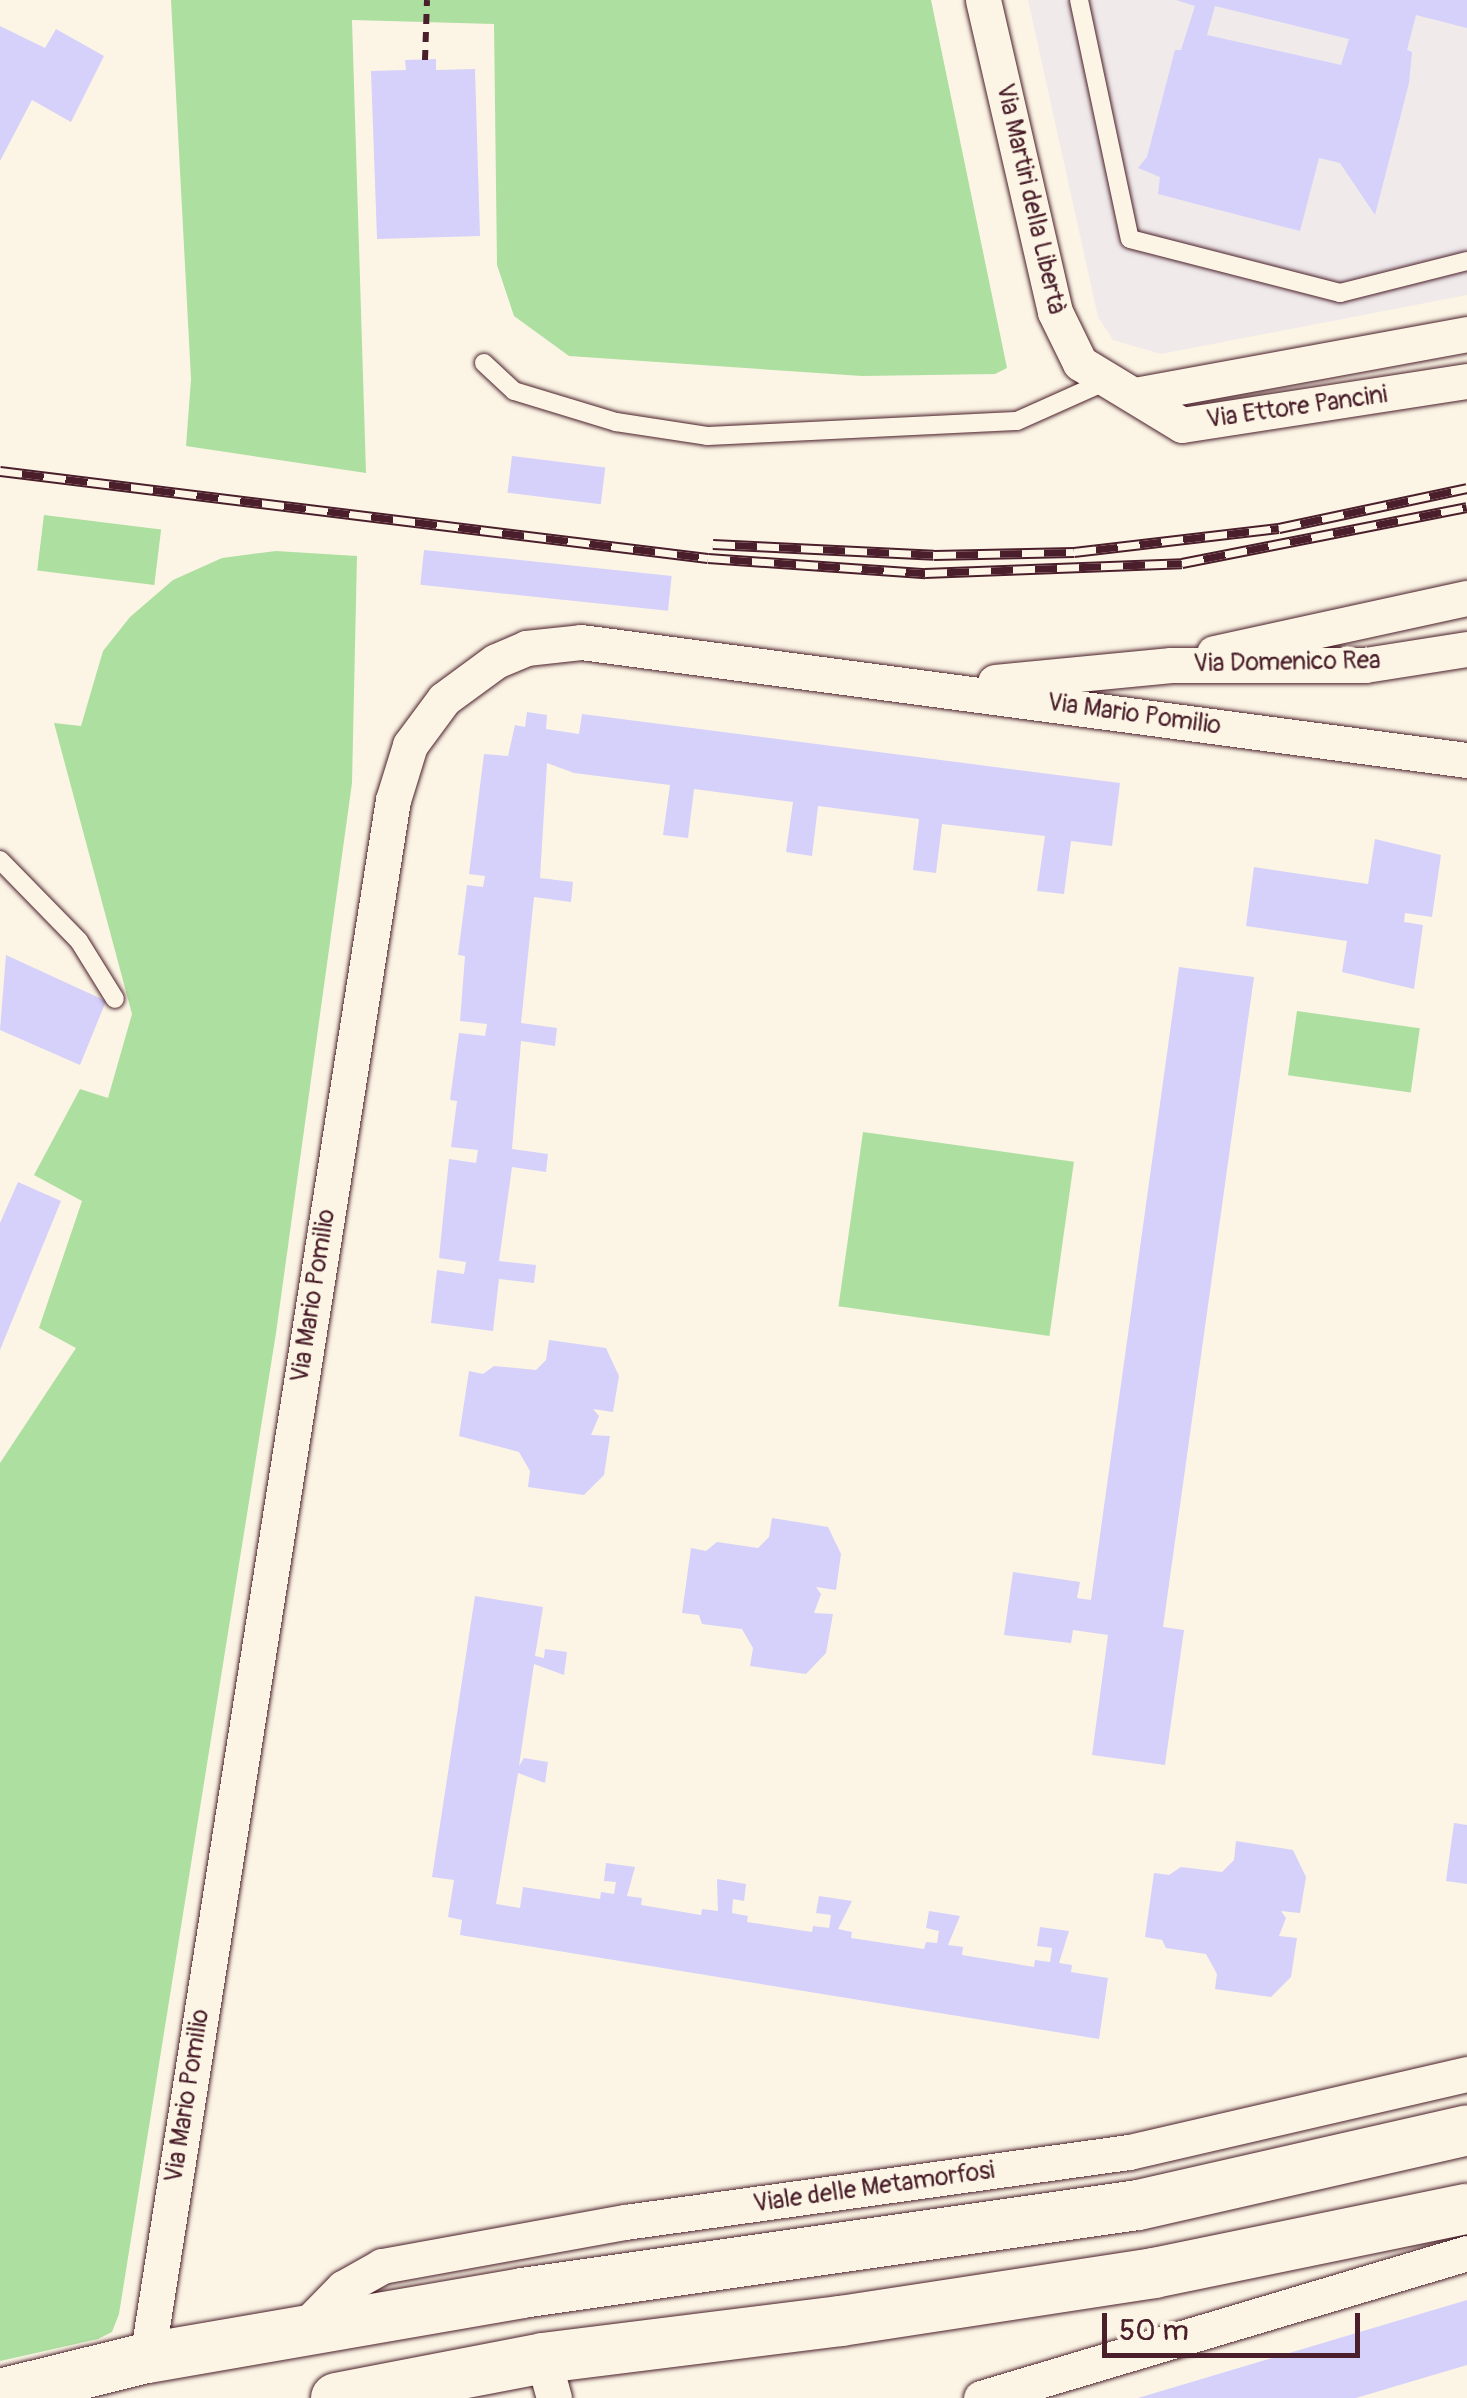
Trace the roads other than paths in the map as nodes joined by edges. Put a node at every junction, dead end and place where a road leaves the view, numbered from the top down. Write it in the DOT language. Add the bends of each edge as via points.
graph roads {
  1 [pos="983,0"];
  2 [pos="1078,0"];
  3 [pos="1467,262"];
  4 [pos="1467,334"];
  5 [pos="484,364"];
  6 [pos="1467,381"];
  7 [pos="1120,389"];
  8 [pos="1467,598"];
  9 [pos="1467,649"];
  10 [pos="1171,665"];
  11 [pos="884,682"];
  12 [pos="1240,729"];
  13 [pos="1467,760"];
  14 [pos="0,860"];
  15 [pos="115,1000"];
  16 [pos="1467,2074"];
  17 [pos="1467,2130"];
  18 [pos="1467,2208"];
  19 [pos="1467,2253"];
  20 [pos="522,2293"];
  21 [pos="300,2332"];
  22 [pos="149,2378"];
  23 [pos="549,2378"];
  24 [pos="0,2394"];
  25 [pos="336,2398"];
  26 [pos="981,2398"];
  1 -- 7 [label="street, Via Martiri della Libertà" via="1055,312 1080,364"];
  2 -- 3 [label="lane" via="1130,239 1340,293"];
  4 -- 7 [label="street, Via Ettore Pancini"];
  5 -- 7 [label="lane" via="514,391 616,422 707,436 1017,421"];
  6 -- 7 [label="street, Via Ettore Pancini" via="1182,424"];
  8 -- 10 [label="street, Via Domenico Rea"];
  9 -- 10 [label="street, Via Domenico Rea" via="1365,665"];
  10 -- 11 [label="street, Via Mario Pomilio" via="1006,682"];
  10 -- 12 [label="street, Via Mario Pomilio" via="1195,703"];
  11 -- 12 [label="street, Via Mario Pomilio"];
  11 -- 22 [label="street, Via Mario Pomilio" via="557,643 526,648 467,678 410,746 393,800"];
  12 -- 13 [label="street"];
  14 -- 15 [label="lane" via="79,941"];
  16 -- 21 [label="street, Viale delle Metamorfosi" via="1129,2152 626,2222 382,2266 343,2288"];
  17 -- 20 [label="street" via="1138,2205"];
  18 -- 23 [label="street" via="1154,2273 841,2322"];
  19 -- 26 [label="street"];
  20 -- 21 [label="street"];
  20 -- 23 [label="street"];
  21 -- 22 [label="street"];
  22 -- 24 [label="street"];
  23 -- 25 [label="street"];
}
